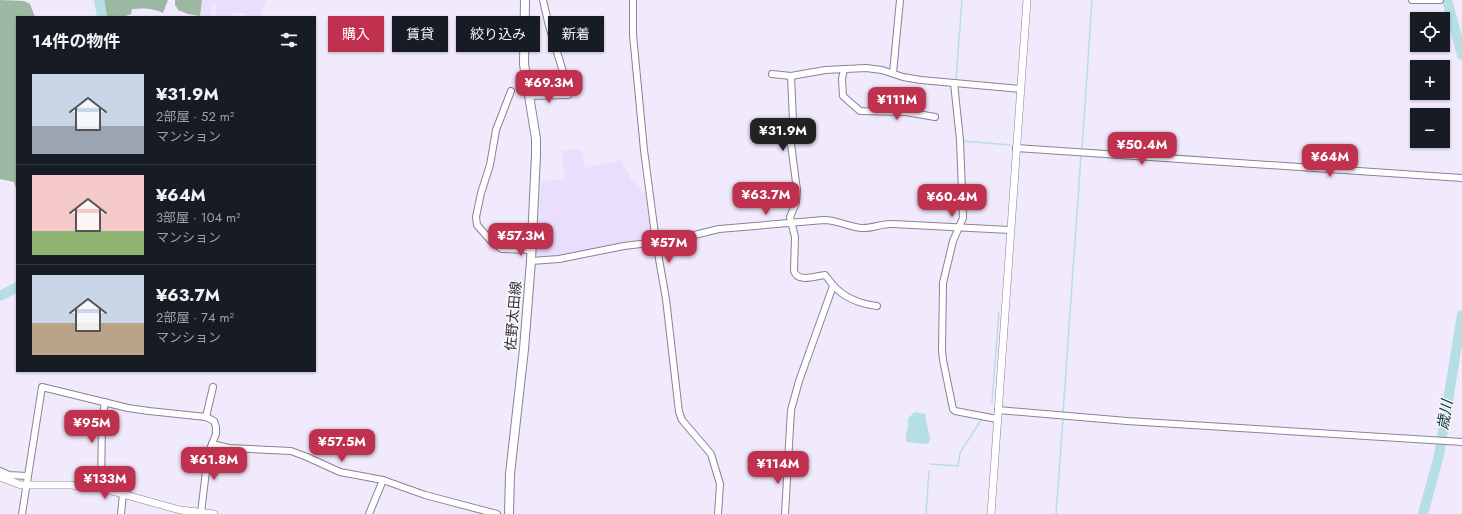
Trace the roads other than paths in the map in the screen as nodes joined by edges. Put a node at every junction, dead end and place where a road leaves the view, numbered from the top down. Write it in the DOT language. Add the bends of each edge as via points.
graph roads {
  1 [pos="525,0"];
  2 [pos="543,0"];
  3 [pos="633,0"];
  4 [pos="900,0"];
  5 [pos="1027,0"];
  6 [pos="1412,0"];
  7 [pos="1440,0"];
  8 [pos="844,69"];
  9 [pos="894,73"];
  10 [pos="772,74"];
  11 [pos="790,76"];
  12 [pos="954,83"];
  13 [pos="1020,89"];
  14 [pos="511,91"];
  15 [pos="529,96"];
  16 [pos="935,117"];
  17 [pos="1016,148"];
  18 [pos="1462,178"];
  19 [pos="791,223"];
  20 [pos="959,228"];
  21 [pos="1010,230"];
  22 [pos="656,242"];
  23 [pos="531,250"];
  24 [pos="531,261"];
  25 [pos="833,286"];
  26 [pos="877,306"];
  27 [pos="213,387"];
  28 [pos="105,402"];
  29 [pos="998,410"];
  30 [pos="206,417"];
  31 [pos="997,419"];
  32 [pos="1462,442"];
  33 [pos="212,444"];
  34 [pos="0,471"];
  35 [pos="28,476"];
  36 [pos="0,478"];
  37 [pos="383,480"];
  38 [pos="27,485"];
  39 [pos="101,488"];
  40 [pos="123,494"];
  41 [pos="201,513"];
  42 [pos="22,514"];
  43 [pos="121,514"];
  44 [pos="214,514"];
  45 [pos="369,514"];
  46 [pos="497,514"];
  47 [pos="508,514"];
  48 [pos="718,514"];
  49 [pos="785,514"];
  50 [pos="991,514"];
  1 -- 15 [label="main road, 佐野太田線" via="524,64"];
  2 -- 15 [label="street" via="568,95"];
  3 -- 22 [label="street" via="633,35"];
  4 -- 9 [label="street"];
  5 -- 13 [label="street"];
  6 -- 7 [label="street"];
  8 -- 9 [label="street" via="872,68"];
  8 -- 11 [label="street"];
  8 -- 16 [label="street" via="843,96 860,111 906,112"];
  9 -- 12 [label="street" via="912,79"];
  10 -- 11 [label="street"];
  11 -- 19 [label="street" via="792,150 797,190 796,203 790,217"];
  12 -- 13 [label="street"];
  12 -- 20 [label="street" via="960,140 963,215"];
  13 -- 17 [label="street"];
  14 -- 23 [label="street" via="496,130 476,217 477,225 492,242 502,248"];
  15 -- 23 [label="main road, 佐野太田線" via="536,150"];
  17 -- 18 [label="street"];
  17 -- 21 [label="street"];
  19 -- 20 [label="street" via="829,220 861,228 885,224"];
  19 -- 22 [label="street" via="718,229 681,239"];
  19 -- 25 [label="street" via="795,237 796,275 803,278 825,275"];
  20 -- 21 [label="street"];
  20 -- 31 [label="street" via="952,244 943,284 942,350 947,381 955,412"];
  21 -- 29 [label="street"];
  22 -- 24 [label="street" via="559,259"];
  22 -- 48 [label="street" via="680,416 711,454 720,484"];
  23 -- 24 [label="main road, 佐野太田線"];
  24 -- 47 [label="main road, 佐野太田線"];
  25 -- 26 [label="street" via="856,301"];
  25 -- 49 [label="street" via="791,410"];
  27 -- 30 [label="street"];
  28 -- 30 [label="street" via="148,411"];
  28 -- 35 [label="street" via="42,386"];
  28 -- 39 [label="street" via="102,421"];
  29 -- 31 [label="street"];
  29 -- 32 [label="street" via="1127,421"];
  30 -- 33 [label="street" via="216,424"];
  31 -- 50 [label="street"];
  33 -- 37 [label="street" via="229,448 291,451 345,474"];
  33 -- 41 [label="street" via="208,454"];
  34 -- 35 [label="street" via="9,475"];
  35 -- 38 [label="street"];
  36 -- 38 [label="street" via="14,484"];
  37 -- 45 [label="street"];
  37 -- 46 [label="street" via="426,495"];
  38 -- 39 [label="street"];
  38 -- 42 [label="street"];
  39 -- 40 [label="street"];
  40 -- 41 [label="street" via="180,510"];
  40 -- 43 [label="street"];
  41 -- 44 [label="street"];
}
